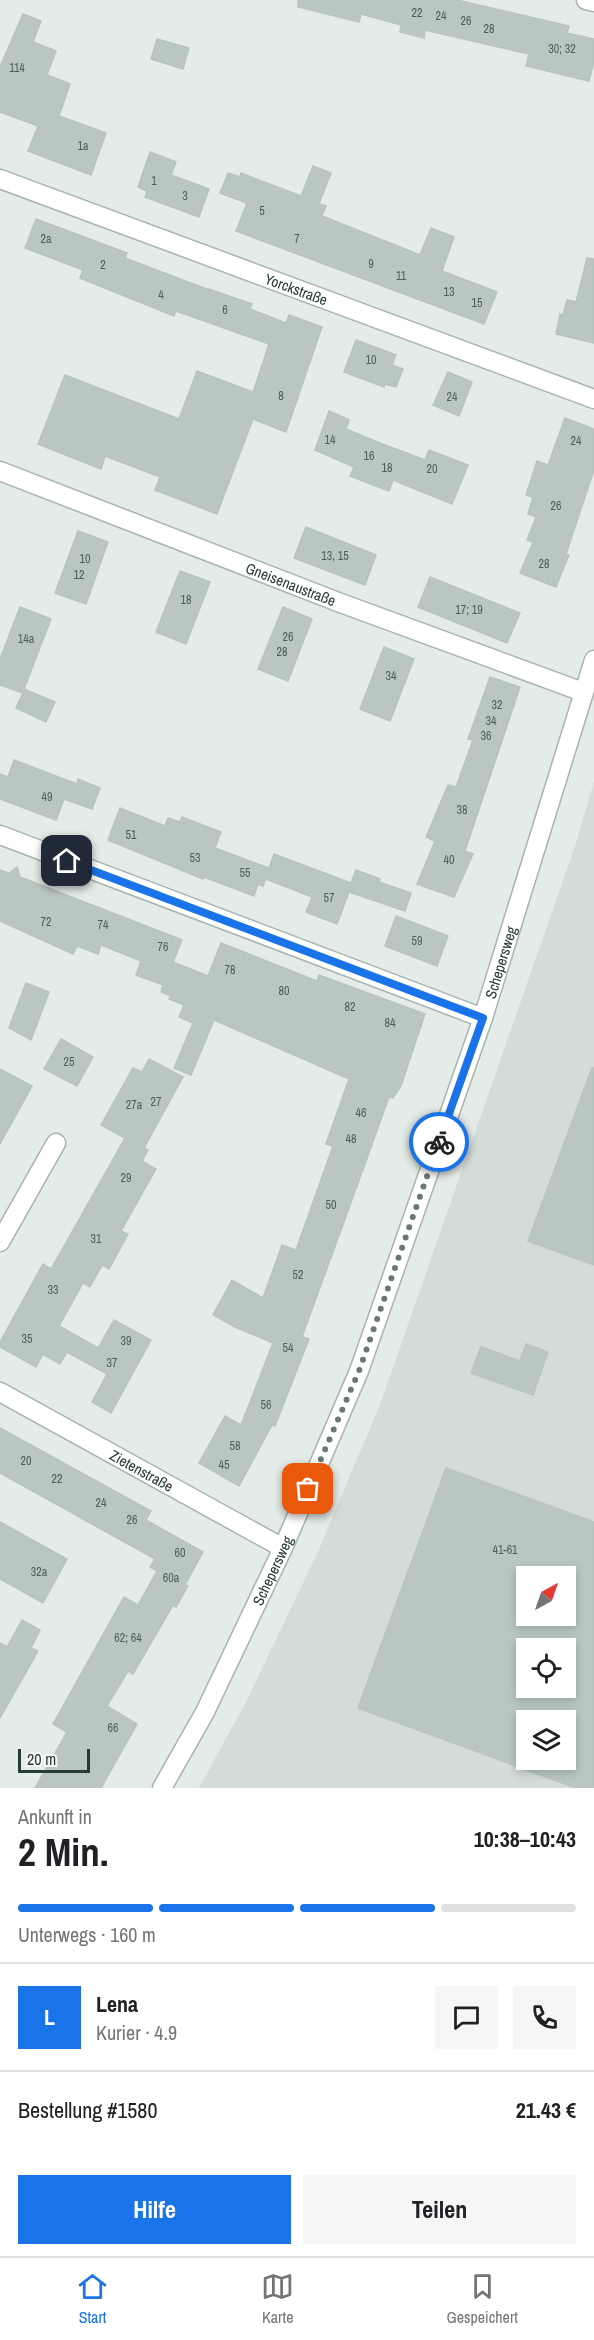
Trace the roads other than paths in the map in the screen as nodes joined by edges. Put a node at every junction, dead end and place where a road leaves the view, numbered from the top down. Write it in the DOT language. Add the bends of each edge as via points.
graph roads {
  1 [pos="586,0"];
  2 [pos="594,2"];
  3 [pos="0,180"];
  4 [pos="594,399"];
  5 [pos="0,471"];
  6 [pos="594,660"];
  7 [pos="583,692"];
  8 [pos="0,835"];
  9 [pos="483,1018"];
  10 [pos="56,1143"];
  11 [pos="0,1242"];
  12 [pos="0,1392"];
  13 [pos="283,1548"];
  14 [pos="162,1788"];
  1 -- 2 [label="street"];
  3 -- 4 [label="street, Yorckstraße"];
  5 -- 7 [label="street, Gneisenaustraße"];
  6 -- 7 [label="street, Schepersweg"];
  7 -- 9 [label="street, Schepersweg"];
  8 -- 9 [label="street"];
  9 -- 13 [label="street, Schepersweg" via="359,1371"];
  10 -- 11 [label="street"];
  12 -- 13 [label="street, Zietenstraße"];
  13 -- 14 [label="street, Schepersweg" via="205,1712"];
}
